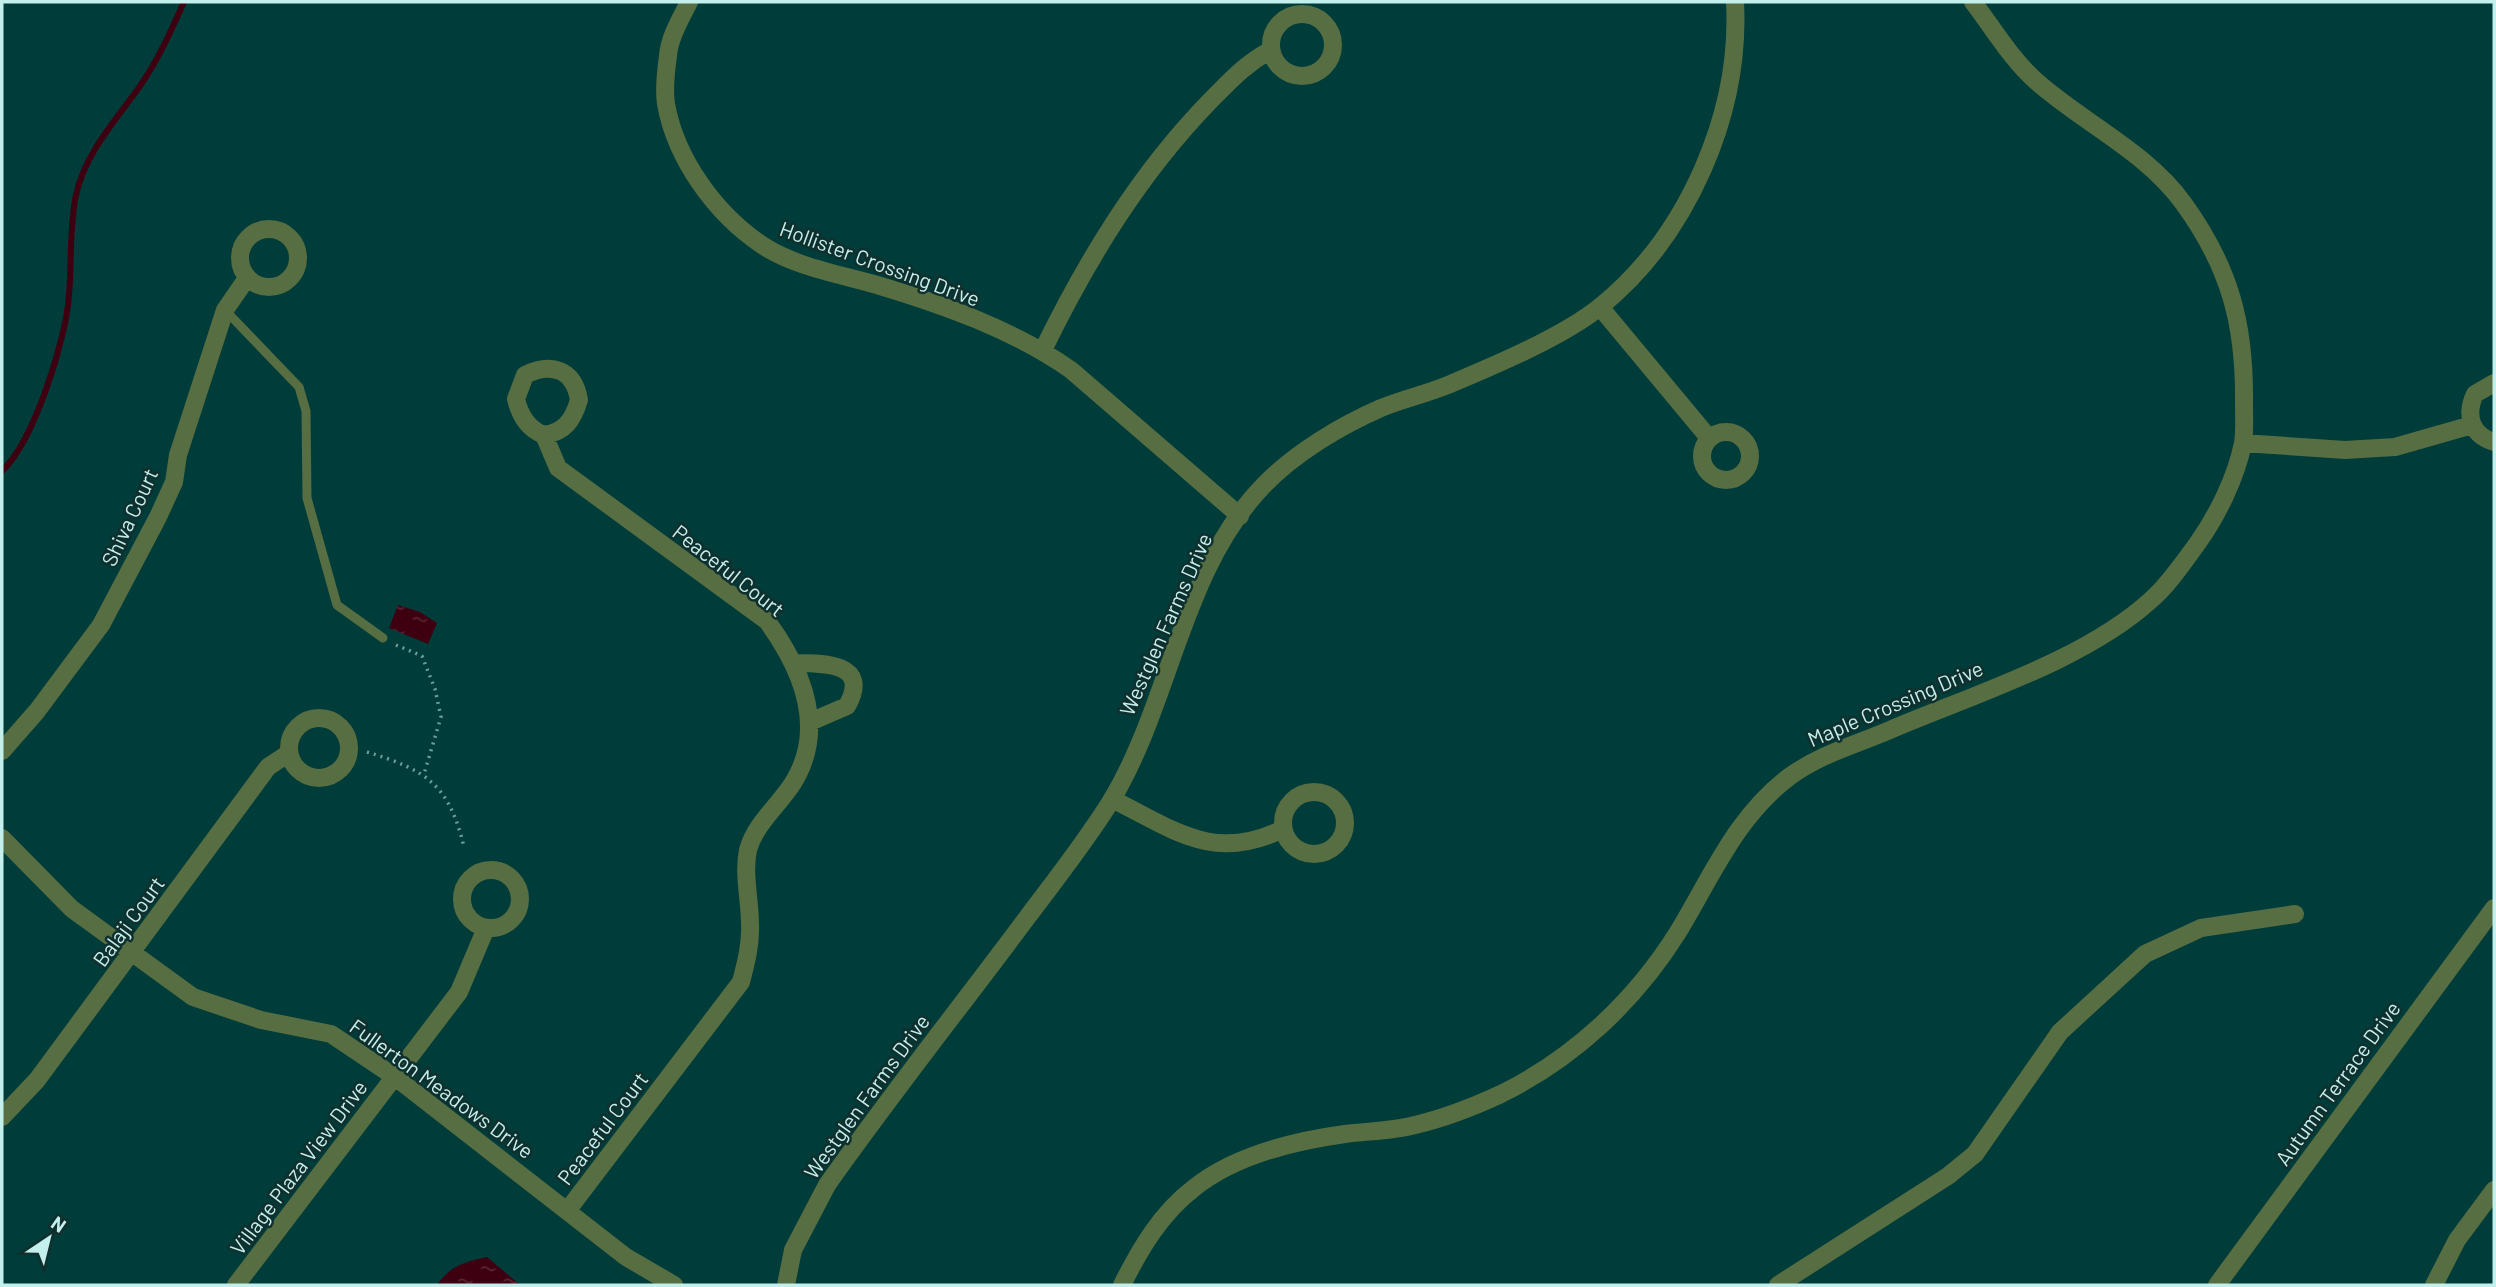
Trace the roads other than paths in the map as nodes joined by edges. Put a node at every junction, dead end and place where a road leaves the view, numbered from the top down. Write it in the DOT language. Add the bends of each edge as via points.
graph roads {
  1 [pos="689,2"];
  2 [pos="1735,2"];
  3 [pos="1973,2"];
  4 [pos="1271,50"];
  5 [pos="247,278"];
  6 [pos="1600,307"];
  7 [pos="225,310"];
  8 [pos="1043,350"];
  9 [pos="2494,383"];
  10 [pos="2472,425"];
  11 [pos="544,435"];
  12 [pos="1709,438"];
  13 [pos="2494,442"];
  14 [pos="2243,443"];
  15 [pos="1240,516"];
  16 [pos="383,638"];
  17 [pos="794,663"];
  18 [pos="810,722"];
  19 [pos="2,751"];
  20 [pos="289,752"];
  21 [pos="1112,799"];
  22 [pos="1283,829"];
  23 [pos="2,838"];
  24 [pos="2494,908"];
  25 [pos="2295,914"];
  26 [pos="486,928"];
  27 [pos="132,954"];
  28 [pos="395,1077"];
  29 [pos="2,1117"];
  30 [pos="2494,1189"];
  31 [pos="567,1211"];
  32 [pos="2474,1214"];
  33 [pos="2494,1216"];
  34 [pos="236,1285"];
  35 [pos="674,1285"];
  36 [pos="786,1285"];
  37 [pos="1122,1285"];
  38 [pos="1778,1285"];
  39 [pos="2217,1285"];
  40 [pos="2434,1285"];
  1 -- 8 [label="street, Hollister Crossing Drive" via="667,54 666,103 689,167 735,223 763,246 789,259 924,299"];
  2 -- 6 [label="street, Westglen Farms Drive" via="1737,38 1731,80 1706,159 1665,237"];
  3 -- 14 [label="street, Maple Crossing Drive" via="2034,79 2117,140 2181,199 2218,257 2239,323"];
  4 -- 8 [label="street" via="1249,61 1162,156 1080,274"];
  5 -- 7 [label="street, Shiva Court"];
  6 -- 12 [label="street"];
  6 -- 15 [label="street, Westglen Farms Drive" via="1553,335 1447,385 1380,409 1318,442 1263,486"];
  7 -- 16 [label="lane" via="299,387 306,411 307,498 337,605"];
  7 -- 19 [label="street, Shiva Court" via="178,455 174,482 158,517 101,625"];
  8 -- 15 [label="street, Hollister Crossing Drive"];
  9 -- 10 [label="street" via="2475,394 2469,414"];
  10 -- 13 [label="street" via="2477,434"];
  10 -- 14 [label="street" via="2395,447 2345,450"];
  11 -- 17 [label="street, Peaceful Court" via="558,468 574,483 767,621"];
  14 -- 37 [label="street, Maple Crossing Drive" via="2213,520 2155,597 2126,620 2072,653 1827,753 1759,801 1637,989 1546,1070 1462,1112 1412,1126 1288,1144 1243,1161 1195,1186 1164,1217"];
  15 -- 21 [label="street, Westglen Farms Drive" via="1210,567"];
  17 -- 18 [label="street, Peaceful Court"];
  17 -- 18 [label="street" via="834,664 851,680 847,706"];
  18 -- 31 [label="street, Peaceful Court" via="802,764 749,848 750,926 741,982"];
  20 -- 27 [label="street, Balaji Court" via="268,767"];
  21 -- 22 [label="street" via="1195,840 1213,844 1257,842"];
  21 -- 36 [label="street, Westglen Farms Drive" via="827,1185 793,1250"];
  23 -- 27 [label="street, Fullerton Meadows Drive" via="72,909"];
  24 -- 39 [label="street, Autumn Terrace Drive"];
  25 -- 38 [label="street" via="2201,928 2145,954 2060,1032 1975,1154"];
  26 -- 28 [label="street, Village Plaza View Drive" via="459,992"];
  27 -- 28 [label="street, Fullerton Meadows Drive" via="193,997 261,1020 331,1034"];
  27 -- 29 [label="street, Balaji Court" via="37,1080"];
  28 -- 31 [label="street, Fullerton Meadows Drive"];
  28 -- 34 [label="street, Village Plaza View Drive"];
  30 -- 32 [label="street"];
  31 -- 35 [label="street, Fullerton Meadows Drive"];
  32 -- 33 [label="street"];
  32 -- 40 [label="street"];
}
